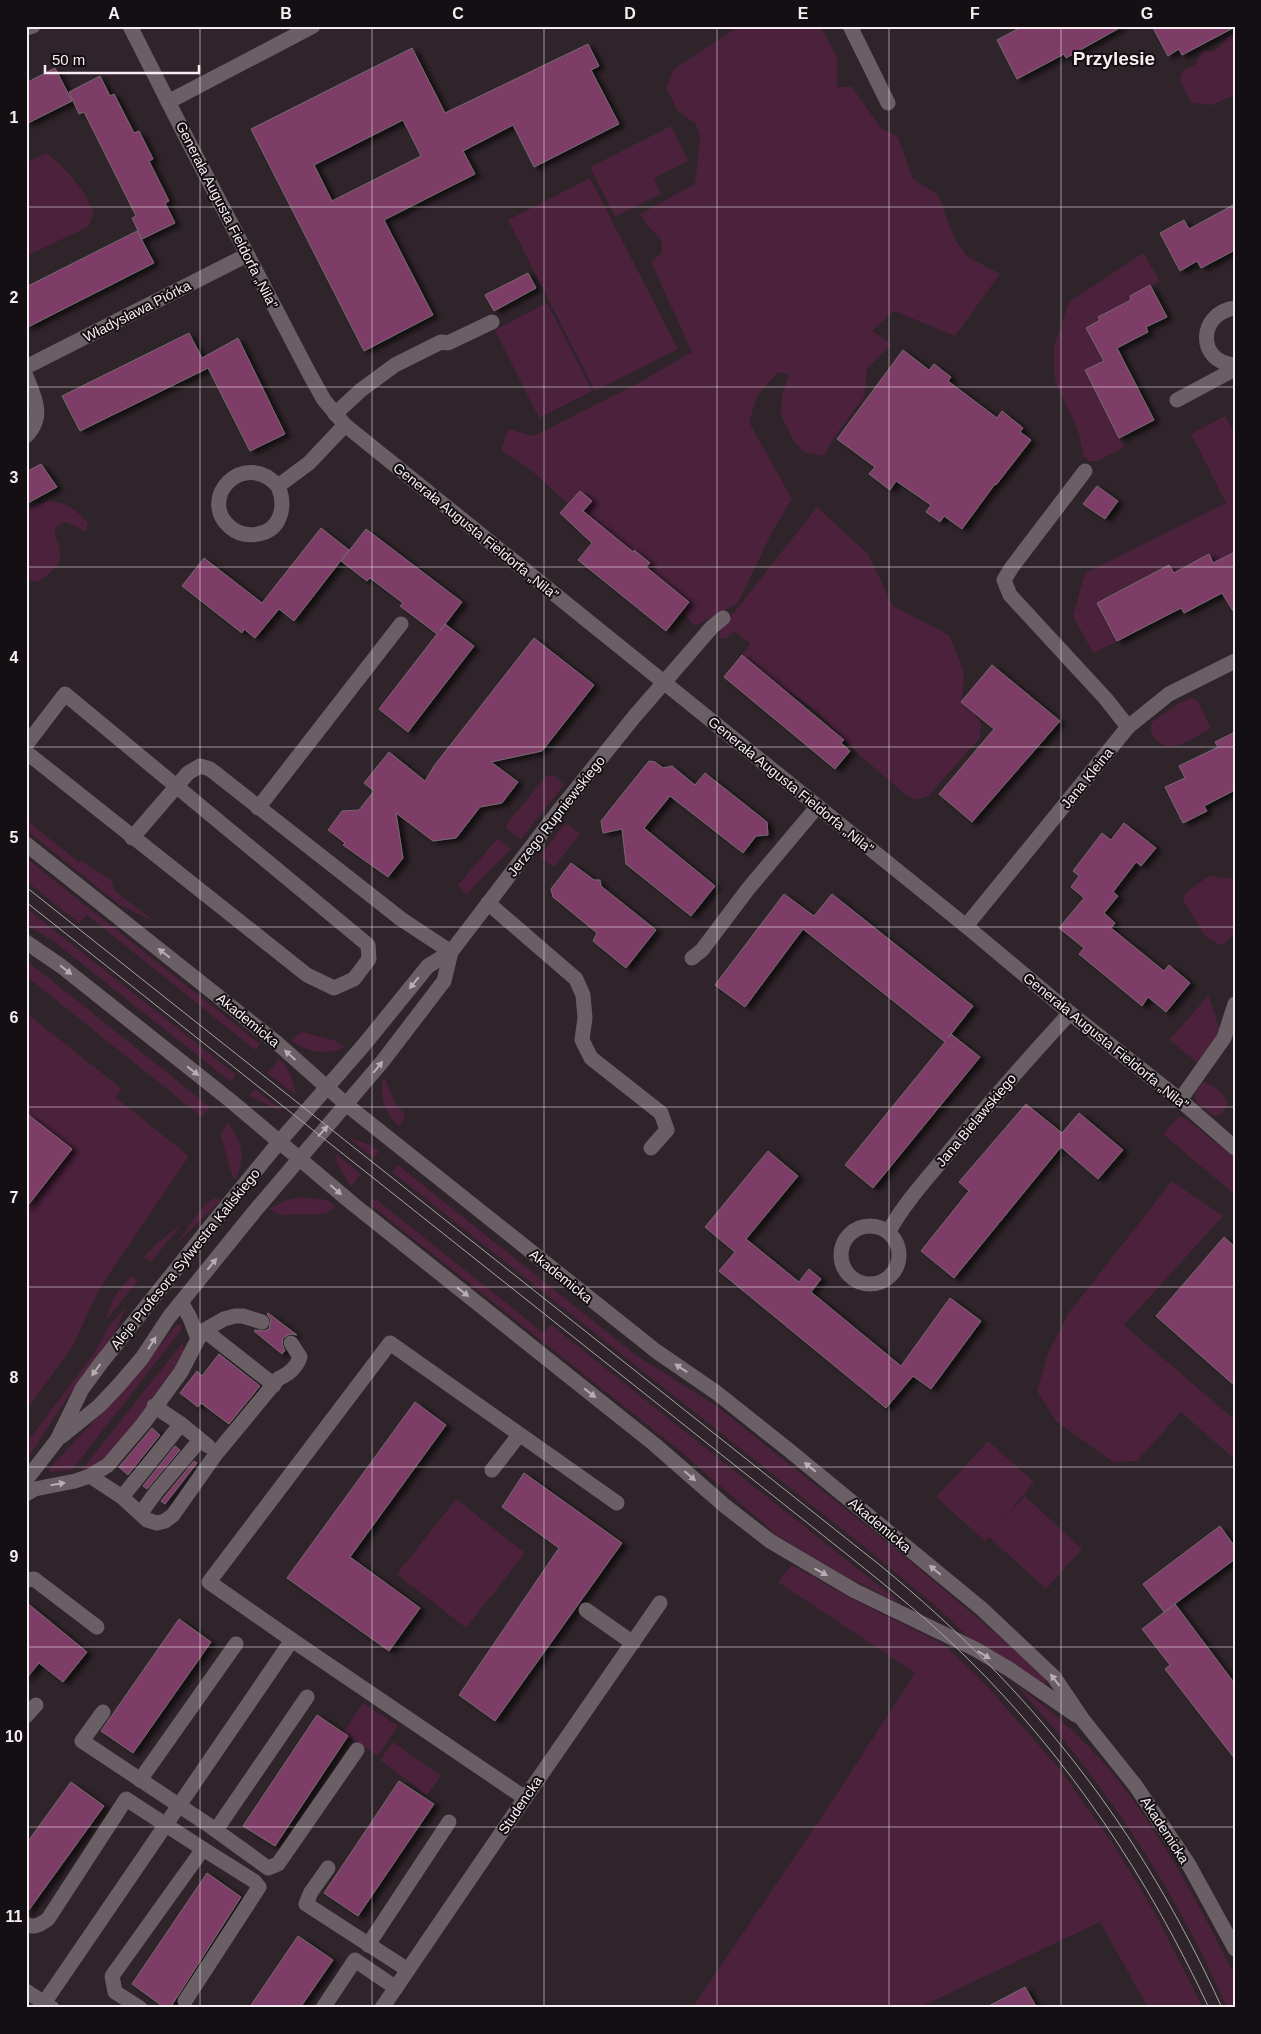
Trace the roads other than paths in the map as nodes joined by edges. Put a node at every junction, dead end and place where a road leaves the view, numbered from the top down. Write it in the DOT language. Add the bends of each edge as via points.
graph roads {
  1 [pos="33,26"];
  2 [pos="130,26"];
  3 [pos="313,26"];
  4 [pos="850,26"];
  5 [pos="26,28"];
  6 [pos="296,30"];
  7 [pos="168,102"];
  8 [pos="888,103"];
  9 [pos="247,255"];
  10 [pos="1235,308"];
  11 [pos="492,322"];
  12 [pos="26,367"];
  13 [pos="1235,367"];
  14 [pos="26,376"];
  15 [pos="1177,400"];
  16 [pos="340,419"];
  17 [pos="26,436"];
  18 [pos="1086,471"];
  19 [pos="278,486"];
  20 [pos="723,618"];
  21 [pos="401,624"];
  22 [pos="1235,661"];
  23 [pos="665,683"];
  24 [pos="1128,727"];
  25 [pos="26,745"];
  26 [pos="26,752"];
  27 [pos="176,786"];
  28 [pos="817,807"];
  29 [pos="258,808"];
  30 [pos="132,838"];
  31 [pos="26,844"];
  32 [pos="488,903"];
  33 [pos="966,926"];
  34 [pos="26,942"];
  35 [pos="451,952"];
  36 [pos="692,958"];
  37 [pos="1235,1004"];
  38 [pos="1070,1013"];
  39 [pos="326,1088"];
  40 [pos="1180,1100"];
  41 [pos="347,1105"];
  42 [pos="280,1141"];
  43 [pos="651,1148"];
  44 [pos="1235,1148"];
  45 [pos="300,1158"];
  46 [pos="889,1231"];
  47 [pos="181,1302"];
  48 [pos="262,1322"];
  49 [pos="201,1335"];
  50 [pos="291,1343"];
  51 [pos="274,1385"];
  52 [pos="154,1406"];
  53 [pos="181,1424"];
  54 [pos="519,1435"];
  55 [pos="57,1440"];
  56 [pos="200,1440"];
  57 [pos="216,1454"];
  58 [pos="492,1470"];
  59 [pos="90,1476"];
  60 [pos="26,1480"];
  61 [pos="26,1494"];
  62 [pos="122,1497"];
  63 [pos="616,1503"];
  64 [pos="141,1513"];
  65 [pos="26,1580"];
  66 [pos="660,1603"];
  67 [pos="586,1610"];
  68 [pos="97,1627"];
  69 [pos="292,1640"];
  70 [pos="633,1643"];
  71 [pos="236,1644"];
  72 [pos="307,1697"];
  73 [pos="103,1712"];
  74 [pos="1083,1720"];
  75 [pos="357,1750"];
  76 [pos="140,1780"];
  77 [pos="524,1798"];
  78 [pos="179,1805"];
  79 [pos="450,1822"];
  80 [pos="166,1824"];
  81 [pos="216,1830"];
  82 [pos="203,1849"];
  83 [pos="328,1868"];
  84 [pos="26,1924"];
  85 [pos="368,1945"];
  86 [pos="1235,1949"];
  87 [pos="408,1970"];
  88 [pos="396,1988"];
  89 [pos="26,1991"];
  90 [pos="185,2001"];
  91 [pos="48,2005"];
  92 [pos="140,2008"];
  93 [pos="323,2008"];
  94 [pos="382,2008"];
  1 -- 5 [label="street"];
  2 -- 7 [label="street, Generała Augusta Fieldorfa „Nila”"];
  3 -- 6 [label="street"];
  4 -- 8 [label="street"];
  6 -- 7 [label="street"];
  7 -- 9 [label="street, Generała Augusta Fieldorfa „Nila”"];
  9 -- 12 [label="street, Władysława Piórka"];
  9 -- 16 [label="street, Generała Augusta Fieldorfa „Nila”" via="324,400"];
  10 -- 13 [label="street" via="1213,319 1206,330 1206,341 1216,360"];
  11 -- 16 [label="street" via="395,365 361,390"];
  13 -- 15 [label="street"];
  14 -- 17 [label="street" via="38,414 37,422"];
  16 -- 19 [label="street" via="309,463"];
  16 -- 23 [label="street, Generała Augusta Fieldorfa „Nila”"];
  18 -- 24 [label="street" via="1004,580 1010,595"];
  19 -- 19 [label="street" via="270,477 260,473 245,472 234,476 226,483 220,497 223,519 234,531 245,535 263,534 280,517 283,507"];
  20 -- 23 [label="street, Jerzego Rupniewskiego"];
  21 -- 29 [label="street"];
  22 -- 24 [label="street, Jana Kleina" via="1169,694"];
  23 -- 28 [label="street, Generała Augusta Fieldorfa „Nila”"];
  23 -- 32 [label="street, Jerzego Rupniewskiego" via="562,806"];
  24 -- 33 [label="street, Jana Kleina"];
  25 -- 27 [label="street" via="65,694"];
  26 -- 30 [label="street"];
  27 -- 29 [label="street" via="200,766 210,770"];
  27 -- 30 [label="street"];
  27 -- 30 [label="street" via="368,945 369,959 354,979 334,988 307,976"];
  28 -- 33 [label="street, Generała Augusta Fieldorfa „Nila”"];
  28 -- 36 [label="street" via="702,950"];
  29 -- 35 [label="street" via="401,919"];
  39 -- 31 [label="street, Akademicka, one-way" via="277,1043"];
  32 -- 35 [label="street, Jerzego Rupniewskiego"];
  32 -- 43 [label="street" via="576,979 583,995 585,1018 582,1040 591,1058 661,1113 667,1130"];
  33 -- 38 [label="street, Generała Augusta Fieldorfa „Nila”"];
  34 -- 42 [label="street, Akademicka, one-way" via="62,966"];
  35 -- 39 [label="street, Jerzego Rupniewskiego, one-way" via="428,966"];
  41 -- 35 [label="street, Jerzego Rupniewskiego, one-way" via="444,981"];
  37 -- 40 [label="street" via="1224,1038"];
  38 -- 40 [label="street, Generała Augusta Fieldorfa „Nila”"];
  38 -- 46 [label="street, Jana Bielawskiego" via="915,1191"];
  39 -- 41 [label="street, Akademicka"];
  39 -- 42 [label="street, Aleje Profesora Sylwestra Kaliskiego"];
  40 -- 44 [label="street, Generała Augusta Fieldorfa „Nila”"];
  45 -- 41 [label="street, Jerzego Rupniewskiego, one-way"];
  74 -- 41 [label="street, Akademicka, one-way" via="1054,1677 982,1609 717,1393 656,1351"];
  42 -- 45 [label="street, Akademicka"];
  42 -- 55 [label="street, Aleje Profesora Sylwestra Kaliskiego, one-way" via="101,1363 82,1389"];
  47 -- 45 [label="street, Aleje Profesora Sylwestra Kaliskiego, one-way"];
  45 -- 74 [label="street, Akademicka, one-way" via="770,1541 855,1590 975,1649"];
  47 -- 49 [label="street"];
  55 -- 47 [label="street, Aleje Profesora Sylwestra Kaliskiego, one-way" via="118,1386"];
  48 -- 49 [label="street" via="235,1316 215,1323"];
  49 -- 51 [label="street"];
  49 -- 52 [label="street" via="181,1372"];
  50 -- 51 [label="street" via="300,1357 297,1365"];
  51 -- 57 [label="street"];
  52 -- 53 [label="street"];
  52 -- 59 [label="street" via="108,1465"];
  53 -- 56 [label="street"];
  53 -- 62 [label="street"];
  54 -- 58 [label="street"];
  54 -- 63 [label="street"];
  54 -- 69 [label="street" via="390,1343 209,1582"];
  55 -- 60 [label="street, Aleje Profesora Sylwestra Kaliskiego"];
  56 -- 57 [label="street"];
  56 -- 64 [label="street"];
  57 -- 64 [label="street" via="165,1521 157,1524"];
  61 -- 59 [label="street, one-way" via="34,1489"];
  59 -- 62 [label="street"];
  62 -- 64 [label="street"];
  65 -- 68 [label="street" via="34,1579"];
  66 -- 70 [label="street, Studencka"];
  67 -- 70 [label="street"];
  69 -- 77 [label="street"];
  69 -- 78 [label="street"];
  70 -- 77 [label="street, Studencka"];
  71 -- 76 [label="street"];
  72 -- 81 [label="street"];
  73 -- 76 [label="street" via="82,1741"];
  74 -- 86 [label="street, Akademicka" via="1122,1767 1169,1834"];
  75 -- 81 [label="street" via="278,1864 268,1868"];
  76 -- 78 [label="street"];
  77 -- 87 [label="street, Studencka"];
  78 -- 80 [label="street"];
  78 -- 81 [label="street"];
  79 -- 85 [label="street"];
  80 -- 82 [label="street"];
  80 -- 84 [label="street" via="126,1799 48,1919 40,1925"];
  80 -- 91 [label="street"];
  82 -- 90 [label="street" via="259,1887"];
  82 -- 92 [label="street" via="112,1976 115,1992"];
  83 -- 85 [label="street" via="306,1904"];
  85 -- 87 [label="street"];
  87 -- 88 [label="street, Studencka"];
  88 -- 93 [label="street" via="355,1960"];
  88 -- 94 [label="street, Studencka"];
  89 -- 91 [label="street"];
}
